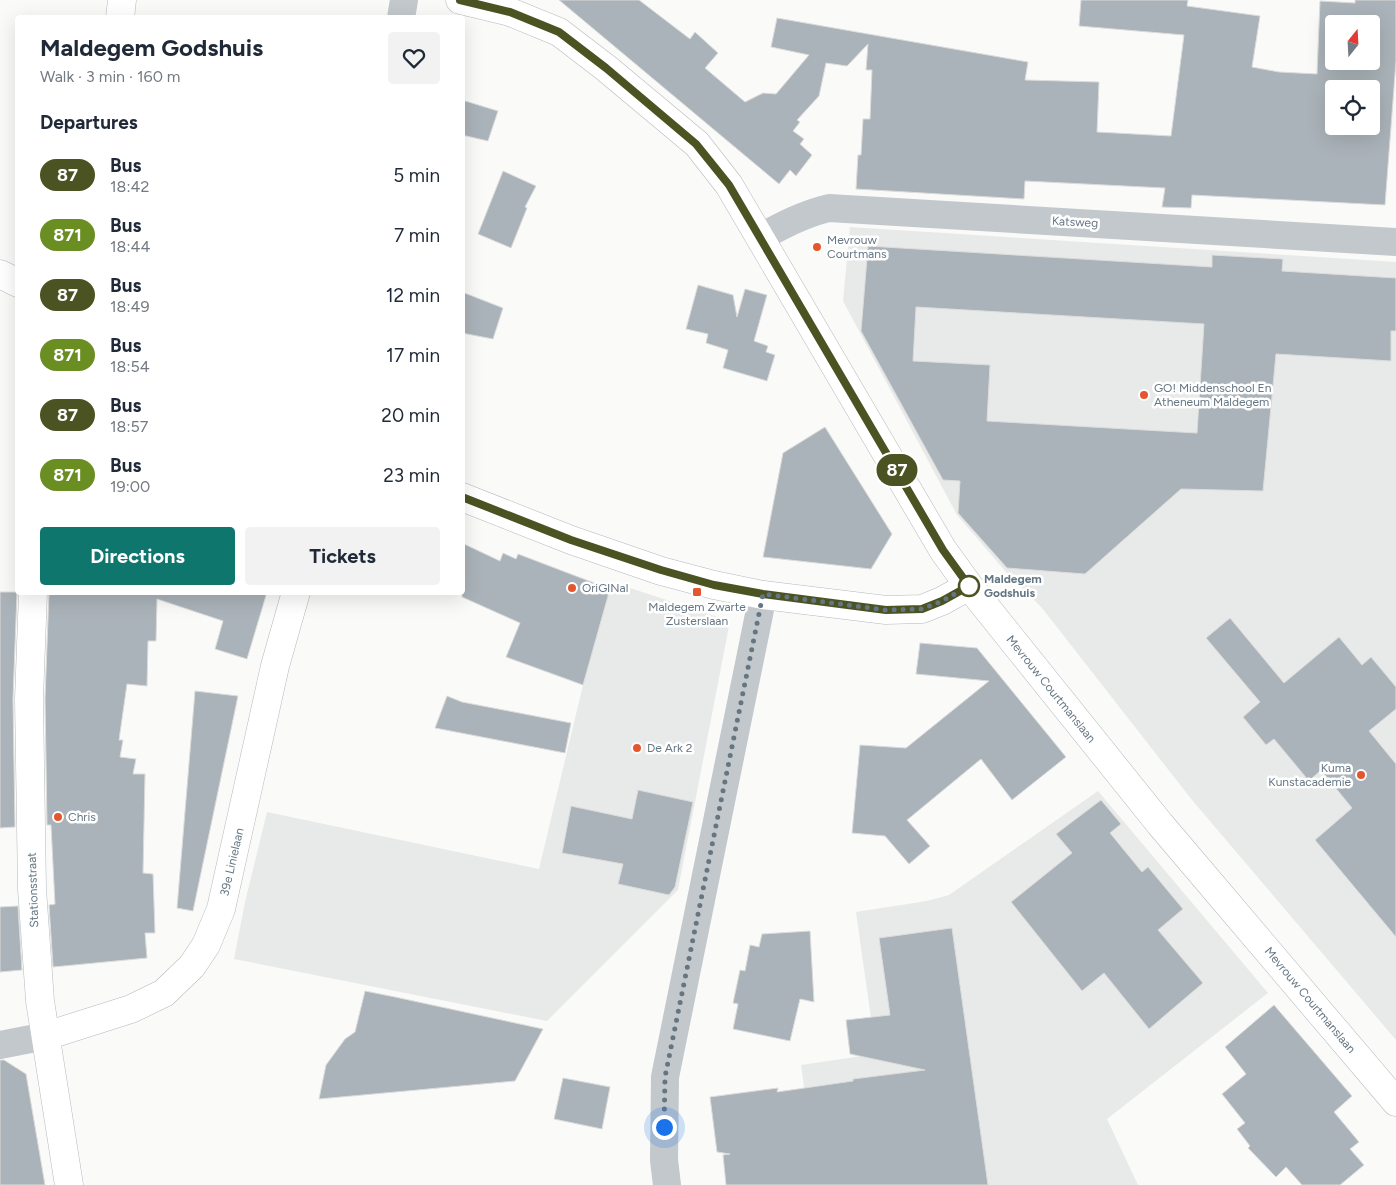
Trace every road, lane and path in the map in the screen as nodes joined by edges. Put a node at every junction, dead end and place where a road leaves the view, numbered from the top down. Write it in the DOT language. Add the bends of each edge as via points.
graph roads {
  1 [pos="122,0"];
  2 [pos="404,0"];
  3 [pos="460,0"];
  4 [pos="120,15"];
  5 [pos="402,15"];
  6 [pos="761,238"];
  7 [pos="1396,242"];
  8 [pos="0,274"];
  9 [pos="15,282"];
  10 [pos="465,498"];
  11 [pos="969,586"];
  12 [pos="763,594"];
  13 [pos="33,595"];
  14 [pos="295,595"];
  15 [pos="46,1036"];
  16 [pos="0,1045"];
  17 [pos="1396,1102"];
  18 [pos="69,1185"];
  19 [pos="667,1185"];
  1 -- 4 [label="street"];
  2 -- 5 [label="street"];
  3 -- 6 [label="street, Mevrouw Courtmanslaan" via="510,12 559,32 606,68 696,144 729,185"];
  6 -- 7 [label="street, Katsweg" via="811,212 829,208"];
  6 -- 11 [label="street, Mevrouw Courtmanslaan" via="943,550"];
  8 -- 9 [label="street"];
  10 -- 12 [label="street" via="571,540 661,570"];
  11 -- 12 [label="street" via="922,609 886,610"];
  11 -- 17 [label="street, Mevrouw Courtmanslaan" via="1160,824"];
  12 -- 19 [label="street" via="665,1077 664,1160"];
  13 -- 15 [label="street, Stationsstraat" via="30,699 32,889 40,1001"];
  14 -- 15 [label="street, 39e Linielaan" via="275,666 221,909 206,945 192,966 164,993 131,1009"];
  15 -- 16 [label="street"];
  15 -- 18 [label="street, Stationsstraat"];
}
